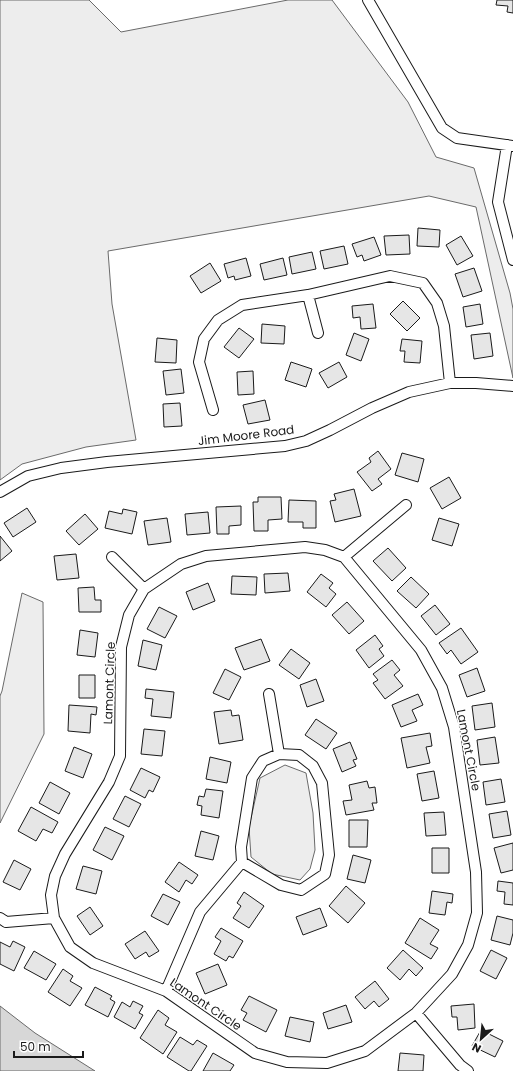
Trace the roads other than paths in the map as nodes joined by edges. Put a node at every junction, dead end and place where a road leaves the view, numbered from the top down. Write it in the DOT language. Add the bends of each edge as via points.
graph roads {
  1 [pos="368,0"];
  2 [pos="510,146"];
  3 [pos="513,260"];
  4 [pos="308,295"];
  5 [pos="318,333"];
  6 [pos="450,383"];
  7 [pos="513,386"];
  8 [pos="213,410"];
  9 [pos="0,492"];
  10 [pos="406,505"];
  11 [pos="112,557"];
  12 [pos="344,557"];
  13 [pos="144,589"];
  14 [pos="269,694"];
  15 [pos="279,754"];
  16 [pos="242,862"];
  17 [pos="0,918"];
  18 [pos="54,918"];
  19 [pos="166,991"];
  20 [pos="416,1013"];
  21 [pos="468,1071"];
  1 -- 2 [label="street" via="442,128 457,138"];
  2 -- 3 [label="street" via="498,202"];
  4 -- 5 [label="street"];
  4 -- 6 [label="street" via="390,276 423,283 437,303 444,326"];
  4 -- 8 [label="street" via="242,305 218,320 204,339 199,362"];
  6 -- 7 [label="street, Jim Moore Road"];
  6 -- 9 [label="street, Jim Moore Road" via="408,392 306,441 285,446 61,468 28,476"];
  10 -- 12 [label="street"];
  11 -- 13 [label="street"];
  12 -- 13 [label="street, Lamont Circle" via="325,550 305,547 206,556 182,564"];
  12 -- 20 [label="street, Lamont Circle" via="421,650 442,688 454,727 476,872 477,913 468,945 452,974"];
  13 -- 18 [label="street, Lamont Circle" via="128,615 121,647 120,756 55,876 51,895"];
  14 -- 15 [label="street"];
  15 -- 16 [label="street" via="263,761 252,778 241,847"];
  15 -- 16 [label="street" via="299,755 313,766 322,783 329,856 325,874 301,890 281,885"];
  16 -- 19 [label="street" via="200,912"];
  17 -- 18 [label="street" via="6,922"];
  18 -- 19 [label="street, Lamont Circle" via="70,947 93,963"];
  19 -- 20 [label="street, Lamont Circle" via="255,1053 287,1062 327,1063 365,1050"];
  20 -- 21 [label="street"];
}
